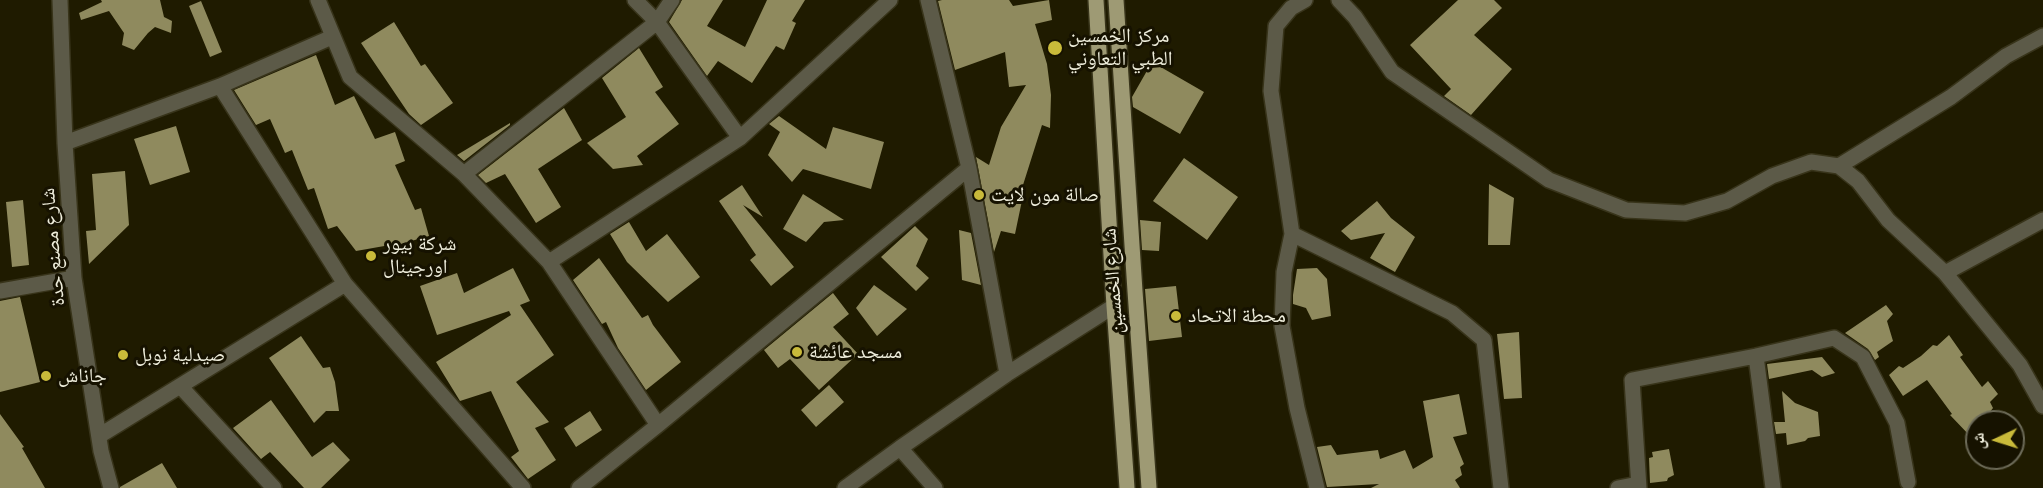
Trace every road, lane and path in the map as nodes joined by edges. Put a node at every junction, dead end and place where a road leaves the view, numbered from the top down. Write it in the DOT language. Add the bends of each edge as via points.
graph roads {
  1 [pos="60,0"];
  2 [pos="318,0"];
  3 [pos="635,0"];
  4 [pos="672,0"];
  5 [pos="890,0"];
  6 [pos="928,0"];
  7 [pos="1096,0"];
  8 [pos="1116,0"];
  9 [pos="1305,0"];
  10 [pos="1339,0"];
  11 [pos="657,22"];
  12 [pos="2043,36"];
  13 [pos="332,37"];
  14 [pos="219,86"];
  15 [pos="740,138"];
  16 [pos="65,143"];
  17 [pos="1839,166"];
  18 [pos="969,168"];
  19 [pos="464,174"];
  20 [pos="2043,220"];
  21 [pos="1292,234"];
  22 [pos="549,262"];
  23 [pos="1945,273"];
  24 [pos="74,278"];
  25 [pos="345,284"];
  26 [pos="0,291"];
  27 [pos="1114,306"];
  28 [pos="1756,356"];
  29 [pos="1007,374"];
  30 [pos="1141,376"];
  31 [pos="1119,377"];
  32 [pos="181,387"];
  33 [pos="2043,406"];
  34 [pos="658,425"];
  35 [pos="99,436"];
  36 [pos="900,448"];
  37 [pos="1908,482"];
  38 [pos="1638,486"];
  39 [pos="111,488"];
  40 [pos="273,488"];
  41 [pos="523,488"];
  42 [pos="579,488"];
  43 [pos="846,488"];
  44 [pos="935,488"];
  45 [pos="1126,488"];
  46 [pos="1149,488"];
  47 [pos="1317,488"];
  48 [pos="1501,488"];
  49 [pos="1618,488"];
  50 [pos="1773,488"];
  1 -- 16 [label="street, شارع مصنع حدة"];
  2 -- 13 [label="street"];
  3 -- 11 [label="street"];
  4 -- 11 [label="street"];
  5 -- 15 [label="street"];
  6 -- 18 [label="street"];
  7 -- 27 [label="main road, شارع الخمسين"];
  8 -- 30 [label="main road, شارع الخمسين"];
  9 -- 21 [label="street" via="1291,8 1276,26 1271,91"];
  10 -- 17 [label="street" via="1392,72 1549,180 1626,210 1685,213 1727,201 1772,176 1811,162"];
  11 -- 15 [label="street"];
  11 -- 19 [label="street"];
  12 -- 17 [label="street" via="2006,56 1951,97"];
  13 -- 14 [label="street"];
  13 -- 19 [label="street" via="350,77"];
  14 -- 16 [label="street"];
  14 -- 25 [label="street"];
  15 -- 22 [label="street"];
  16 -- 24 [label="street, شارع مصنع حدة"];
  17 -- 23 [label="street" via="1858,181 1888,220"];
  18 -- 29 [label="street"];
  18 -- 34 [label="street"];
  19 -- 22 [label="street"];
  20 -- 23 [label="street"];
  21 -- 47 [label="street" via="1284,272 1282,326"];
  21 -- 48 [label="street" via="1452,313 1484,340"];
  22 -- 34 [label="street"];
  23 -- 33 [label="street" via="2020,365"];
  24 -- 26 [label="street"];
  24 -- 35 [label="street, شارع مصنع حدة"];
  25 -- 32 [label="street"];
  25 -- 41 [label="street"];
  27 -- 29 [label="street"];
  27 -- 31 [label="main road, شارع الخمسين"];
  28 -- 37 [label="street" via="1834,338 1863,357 1897,423"];
  28 -- 38 [label="street" via="1632,380"];
  28 -- 50 [label="street"];
  29 -- 36 [label="street"];
  30 -- 31 [label="main road"];
  30 -- 46 [label="main road, شارع الخمسين"];
  31 -- 45 [label="main road, شارع الخمسين"];
  32 -- 35 [label="street"];
  32 -- 40 [label="street"];
  34 -- 42 [label="street"];
  35 -- 39 [label="street, شارع مصنع حدة"];
  36 -- 43 [label="street"];
  36 -- 44 [label="street"];
  38 -- 49 [label="street"];
}
